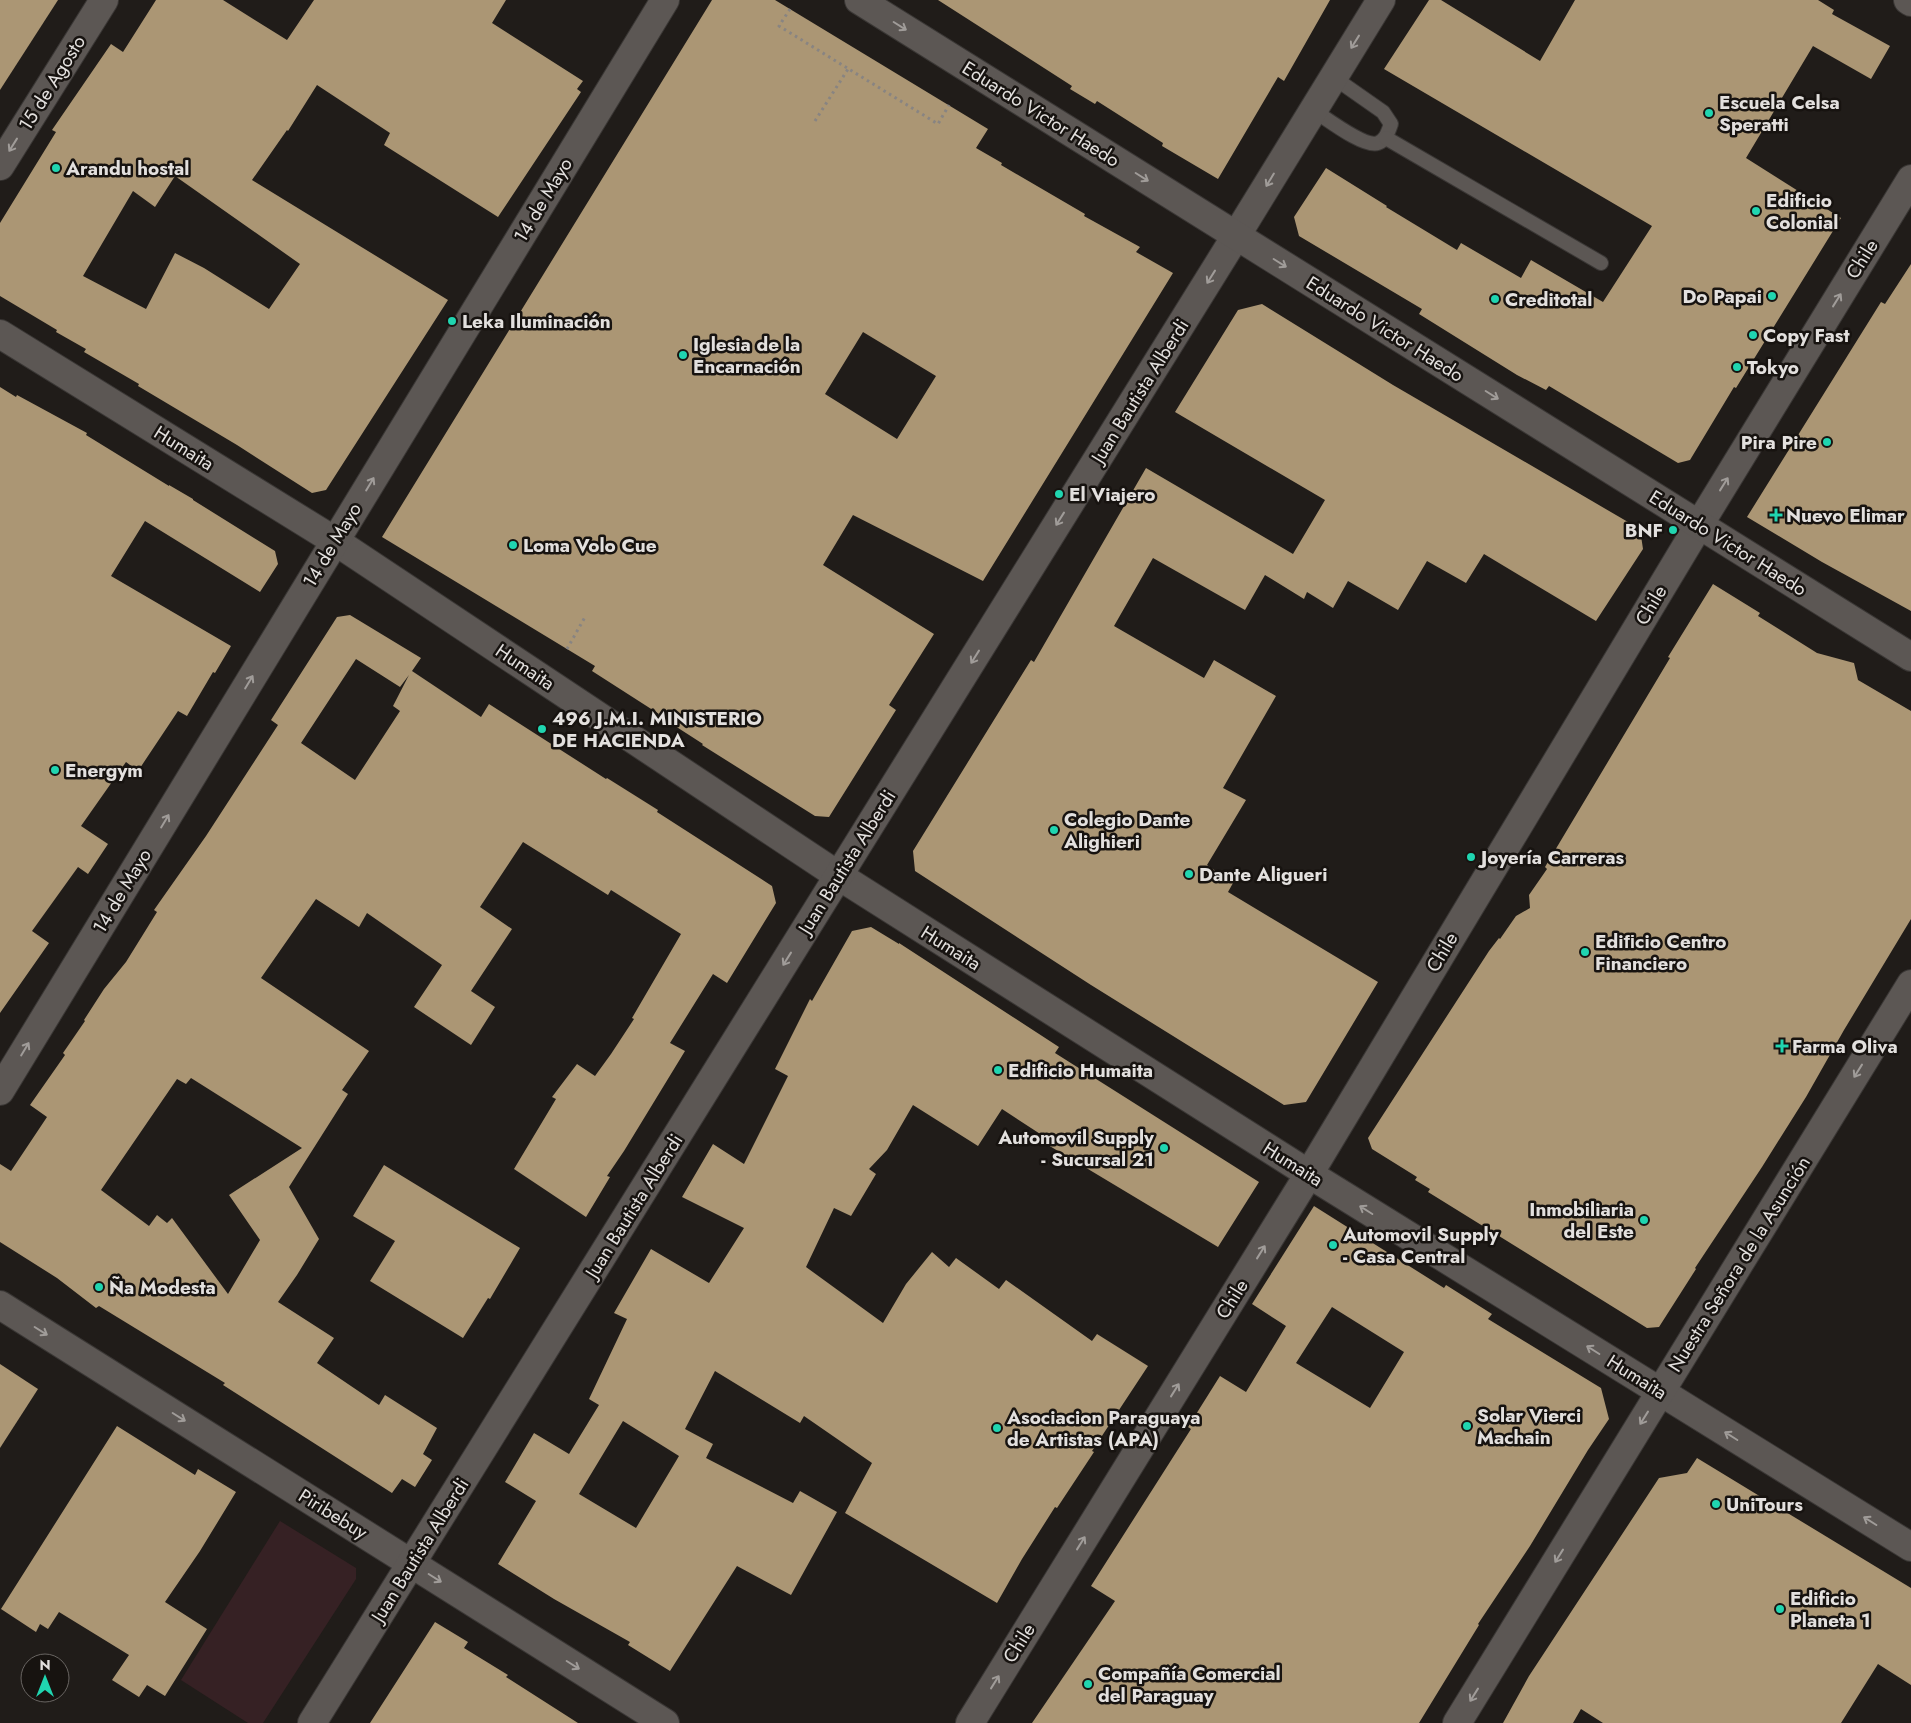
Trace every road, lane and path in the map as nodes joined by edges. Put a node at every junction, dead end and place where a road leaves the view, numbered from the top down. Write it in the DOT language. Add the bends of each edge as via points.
graph roads {
  1 [pos="104,0"];
  2 [pos="665,0"];
  3 [pos="859,0"];
  4 [pos="1381,0"];
  5 [pos="790,9"];
  6 [pos="848,68"];
  7 [pos="1333,77"];
  8 [pos="949,105"];
  9 [pos="1313,110"];
  10 [pos="815,121"];
  11 [pos="1386,138"];
  12 [pos="0,166"];
  13 [pos="1911,179"];
  14 [pos="1236,236"];
  15 [pos="1601,263"];
  16 [pos="0,334"];
  17 [pos="1699,525"];
  18 [pos="335,541"];
  19 [pos="585,617"];
  20 [pos="567,649"];
  21 [pos="1911,657"];
  22 [pos="839,876"];
  23 [pos="1911,984"];
  24 [pos="0,1091"];
  25 [pos="1309,1174"];
  26 [pos="0,1305"];
  27 [pos="1660,1392"];
  28 [pos="1911,1547"];
  29 [pos="411,1564"];
  30 [pos="312,1723"];
  31 [pos="665,1723"];
  32 [pos="970,1723"];
  33 [pos="1457,1723"];
  1 -- 12 [label="street, 15 de Agosto, one-way"];
  18 -- 2 [label="street, 14 de Mayo, one-way"];
  3 -- 14 [label="street, Eduardo Victor Haedo, one-way"];
  4 -- 7 [label="street, Juan Bautista Alberdi, one-way"];
  5 -- 6 [label="path" via="779,26"];
  6 -- 8 [label="path" via="938,124"];
  6 -- 10 [label="path"];
  7 -- 9 [label="street, Juan Bautista Alberdi"];
  7 -- 11 [label="lane" via="1383,112 1391,124"];
  9 -- 11 [label="lane" via="1364,142 1377,143"];
  9 -- 14 [label="street, Juan Bautista Alberdi, one-way"];
  11 -- 15 [label="lane"];
  17 -- 13 [label="street, Chile, one-way"];
  14 -- 17 [label="street, Eduardo Victor Haedo, one-way"];
  14 -- 22 [label="street, Juan Bautista Alberdi, one-way"];
  16 -- 18 [label="street, Humaita"];
  17 -- 21 [label="street, Eduardo Victor Haedo"];
  17 -- 25 [label="street, Chile"];
  18 -- 22 [label="street, Humaita"];
  24 -- 18 [label="street, 14 de Mayo, one-way"];
  19 -- 20 [label="path"];
  22 -- 25 [label="street, Humaita"];
  22 -- 29 [label="street, Juan Bautista Alberdi, one-way"];
  23 -- 27 [label="street, Nuestra Señora de la Asunción, one-way"];
  27 -- 25 [label="street, Humaita, one-way"];
  32 -- 25 [label="street, Chile, one-way"];
  26 -- 29 [label="street, Piribebuy, one-way"];
  28 -- 27 [label="street, Humaita, one-way"];
  27 -- 33 [label="street, Nuestra Señora de la Asunción, one-way"];
  29 -- 30 [label="street, Juan Bautista Alberdi"];
  29 -- 31 [label="street, Piribebuy, one-way"];
}
